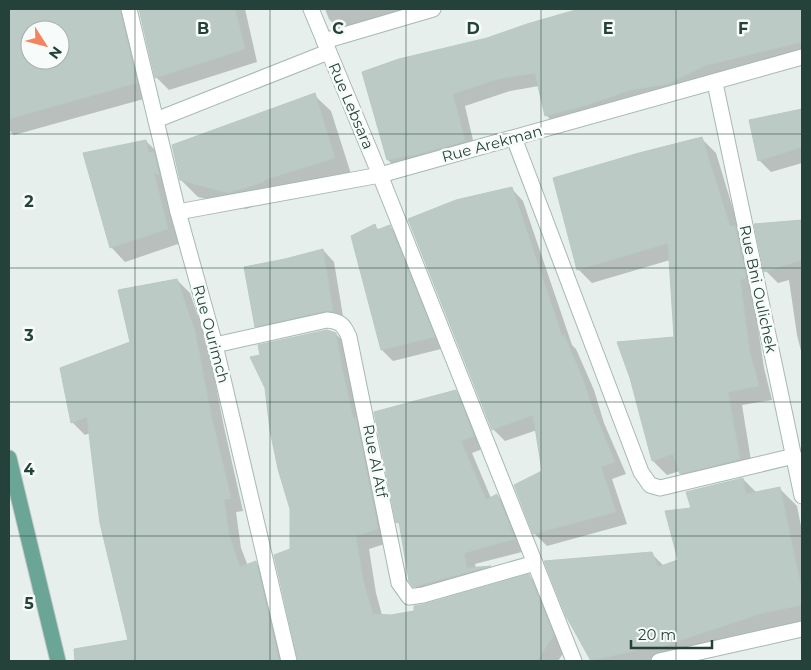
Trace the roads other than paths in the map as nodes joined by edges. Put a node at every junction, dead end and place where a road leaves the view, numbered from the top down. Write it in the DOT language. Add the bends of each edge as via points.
graph roads {
  1 [pos="129,9"];
  2 [pos="311,9"];
  3 [pos="433,9"];
  4 [pos="326,46"];
  5 [pos="802,57"];
  6 [pos="715,83"];
  7 [pos="156,120"];
  8 [pos="514,138"];
  9 [pos="380,175"];
  10 [pos="178,212"];
  11 [pos="215,345"];
  12 [pos="794,456"];
  13 [pos="9,458"];
  14 [pos="802,496"];
  15 [pos="535,562"];
  16 [pos="802,629"];
  17 [pos="58,661"];
  18 [pos="289,661"];
  19 [pos="574,661"];
  20 [pos="659,661"];
  1 -- 7 [label="street, Rue Ourimch"];
  2 -- 4 [label="street, Rue Lebsara"];
  3 -- 4 [label="street"];
  4 -- 7 [label="street"];
  4 -- 9 [label="street, Rue Lebsara"];
  5 -- 6 [label="street, Rue Arekman"];
  6 -- 8 [label="street, Rue Arekman"];
  6 -- 12 [label="street, Rue Bni Oulichek"];
  7 -- 10 [label="street, Rue Ourimch"];
  8 -- 9 [label="street, Rue Arekman"];
  8 -- 12 [label="street" via="641,472 650,485 660,488"];
  9 -- 10 [label="street, Rue Arekman"];
  9 -- 15 [label="street, Rue Lebsara"];
  10 -- 11 [label="street, Rue Ourimch"];
  11 -- 15 [label="street, Rue Al Atf" via="327,320 338,321 345,327 400,583 409,597"];
  11 -- 18 [label="street, Rue Ourimch"];
  12 -- 14 [label="street, Rue Bni Oulichek"];
  13 -- 17 [label="main road"];
  15 -- 19 [label="street, Rue Lebsara"];
  16 -- 20 [label="street"];
}
